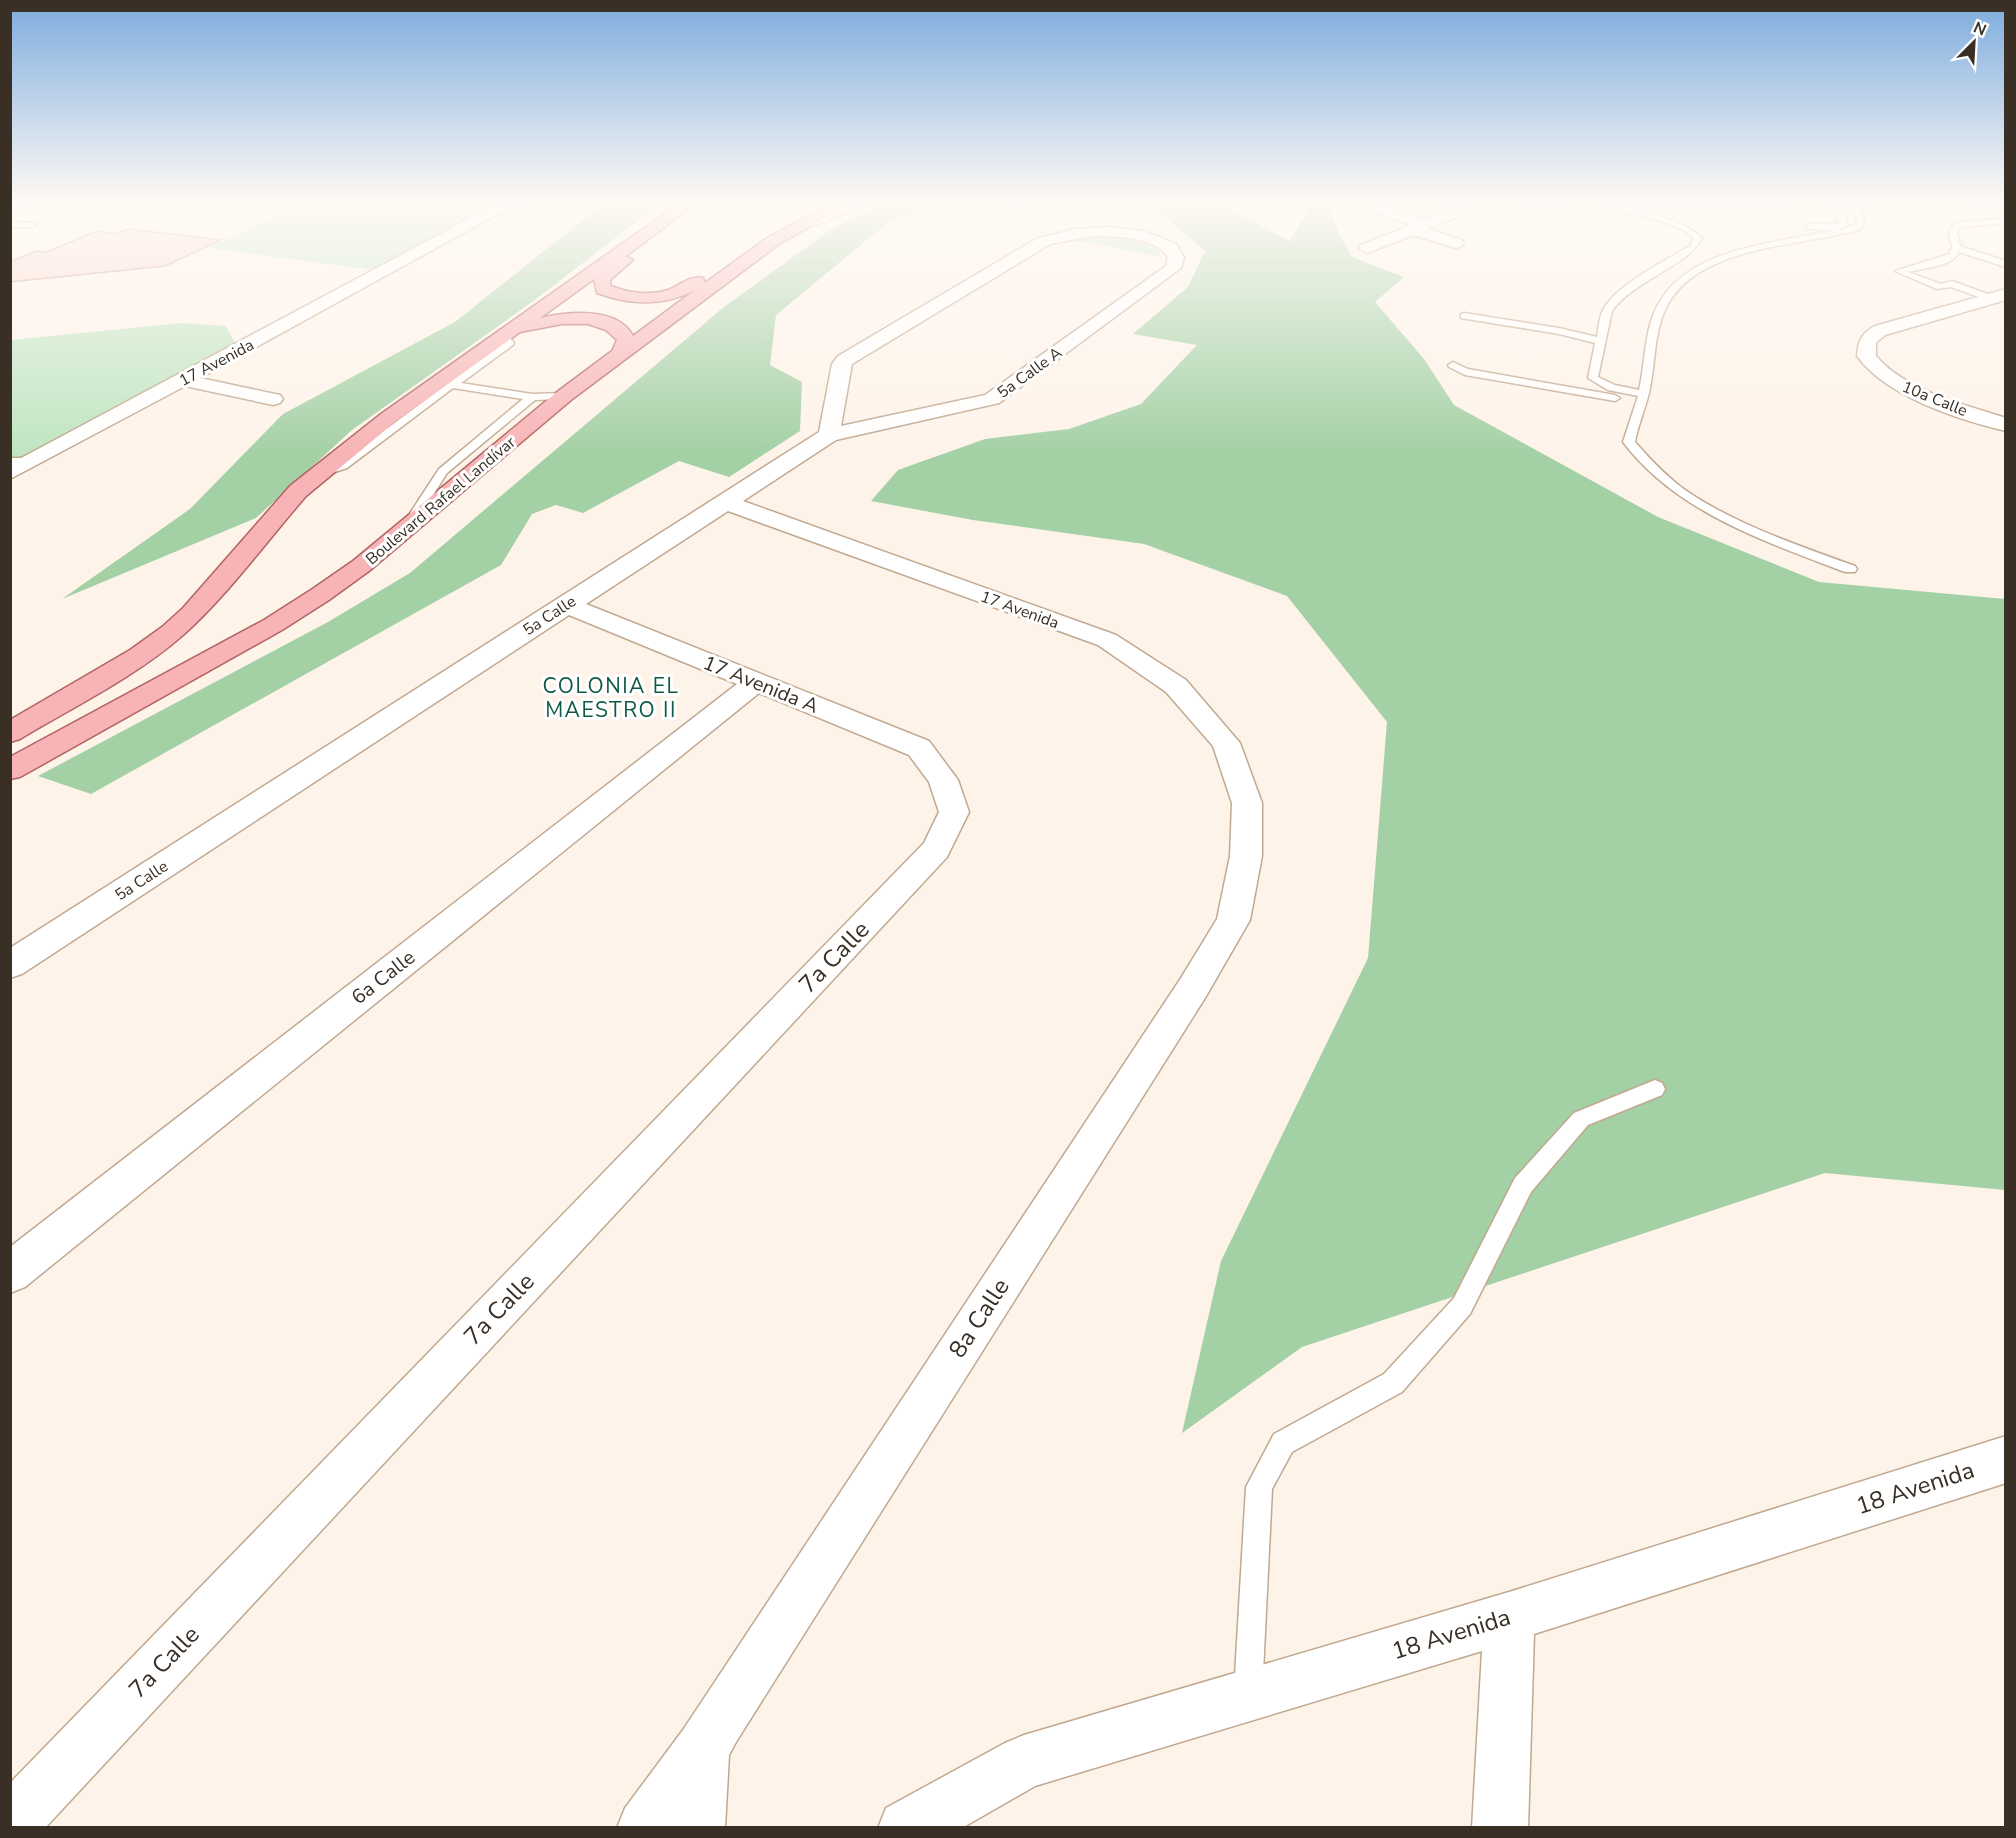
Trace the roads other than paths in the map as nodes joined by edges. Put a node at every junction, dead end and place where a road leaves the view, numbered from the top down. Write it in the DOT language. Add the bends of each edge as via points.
graph roads {
  1 [pos="358,286"];
  2 [pos="575,286"];
  3 [pos="603,286"];
  4 [pos="692,286"];
  5 [pos="713,286"];
  6 [pos="969,286"];
  7 [pos="1148,286"];
  8 [pos="1632,286"];
  9 [pos="1680,286"];
  10 [pos="1937,286"];
  11 [pos="1992,298"];
  12 [pos="1464,316"];
  13 [pos="505,337"];
  14 [pos="1599,342"];
  15 [pos="620,355"];
  16 [pos="1453,365"];
  17 [pos="459,378"];
  18 [pos="182,380"];
  19 [pos="564,396"];
  20 [pos="532,397"];
  21 [pos="1642,398"];
  22 [pos="273,399"];
  23 [pos="2006,425"];
  24 [pos="829,435"];
  25 [pos="10,461"];
  26 [pos="32,461"];
  27 [pos="10,473"];
  28 [pos="315,475"];
  29 [pos="725,502"];
  30 [pos="407,528"];
  31 [pos="1850,569"];
  32 [pos="566,605"];
  33 [pos="756,682"];
  34 [pos="10,734"];
  35 [pos="10,770"];
  36 [pos="943,780"];
  37 [pos="1247,803"];
  38 [pos="10,965"];
  39 [pos="1655,1089"];
  40 [pos="10,1273"];
  41 [pos="2006,1459"];
  42 [pos="1509,1617"];
  43 [pos="1248,1695"];
  44 [pos="702,1749"];
  45 [pos="10,1824"];
  46 [pos="645,1827"];
  47 [pos="698,1827"];
  48 [pos="906,1827"];
  49 [pos="1500,1827"];
  1 -- 18 [label="street, 17 Avenida"];
  2 -- 13 [label="main road"];
  3 -- 4 [label="main road" via="629,297 666,298"];
  5 -- 15 [label="main road, Boulevard Rafael Landívar"];
  6 -- 24 [label="street, 5a Calle A" via="845,360"];
  7 -- 24 [label="street, 5a Calle A" via="992,399"];
  8 -- 14 [label="lane" via="1607,311"];
  9 -- 21 [label="lane" via="1664,304 1656,327"];
  10 -- 11 [label="lane"];
  11 -- 23 [label="street, 10a Calle" via="1875,333 1865,346 1865,353 1890,379 1909,390"];
  12 -- 14 [label="lane" via="1559,331"];
  13 -- 15 [label="main road" via="544,322 594,320 623,333 626,340"];
  13 -- 17 [label="lane" via="509,343"];
  13 -- 28 [label="main road" via="388,418"];
  14 -- 21 [label="lane" via="1593,378"];
  15 -- 19 [label="main road, Boulevard Rafael Landívar"];
  16 -- 21 [label="lane" via="1465,372"];
  17 -- 20 [label="lane" via="455,385"];
  17 -- 28 [label="lane" via="342,466"];
  18 -- 22 [label="street"];
  18 -- 26 [label="street, 17 Avenida"];
  19 -- 20 [label="lane"];
  19 -- 30 [label="main road, Boulevard Rafael Landívar"];
  20 -- 30 [label="lane" via="443,471"];
  21 -- 31 [label="lane" via="1629,442 1688,497 1744,527"];
  24 -- 29 [label="street, 5a Calle"];
  25 -- 26 [label="lane"];
  26 -- 27 [label="street, 17 Avenida"];
  28 -- 34 [label="main road" via="171,632 139,656"];
  29 -- 32 [label="street, 5a Calle"];
  29 -- 37 [label="street, 17 Avenida" via="1107,640 1176,686 1201,713 1226,743"];
  30 -- 35 [label="main road, Boulevard Rafael Landívar" via="361,566 273,625"];
  32 -- 33 [label="street, 17 Avenida A"];
  32 -- 38 [label="street, 5a Calle"];
  33 -- 36 [label="street, 17 Avenida A" via="919,748"];
  33 -- 40 [label="street, 6a Calle"];
  36 -- 45 [label="street, 7a Calle" via="954,812 936,849"];
  37 -- 44 [label="street, 8a Calle" via="1246,856 1233,920"];
  39 -- 43 [label="lane" via="1581,1119 1523,1185 1462,1306 1393,1383 1283,1443 1259,1487"];
  41 -- 42 [label="street, 18 Avenida"];
  42 -- 43 [label="street, 18 Avenida"];
  42 -- 49 [label="street"];
  43 -- 48 [label="street, 18 Avenida" via="1024,1761"];
  44 -- 46 [label="street"];
  44 -- 47 [label="street, 8a Calle"];
}
